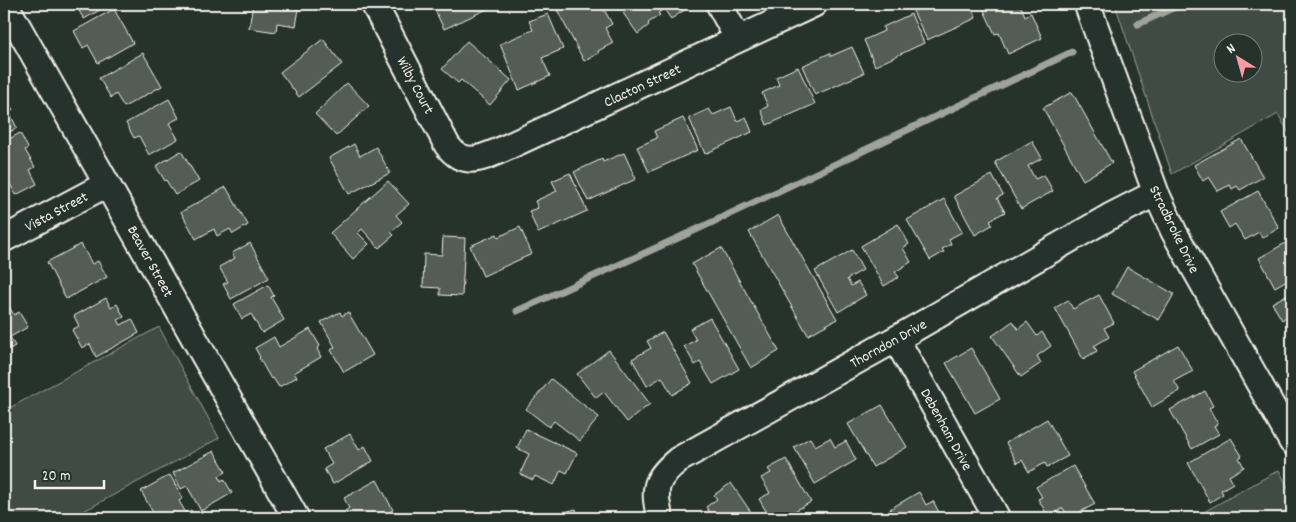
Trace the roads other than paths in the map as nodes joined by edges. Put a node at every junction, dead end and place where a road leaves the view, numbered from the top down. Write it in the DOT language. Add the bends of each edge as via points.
graph roads {
  1 [pos="5,4"];
  2 [pos="374,4"];
  3 [pos="719,4"];
  4 [pos="814,4"];
  5 [pos="1087,4"];
  6 [pos="738,39"];
  7 [pos="467,160"];
  8 [pos="108,184"];
  9 [pos="1156,193"];
  10 [pos="4,239"];
  11 [pos="896,339"];
  12 [pos="1292,442"];
  13 [pos="296,518"];
  14 [pos="660,518"];
  15 [pos="997,518"];
  1 -- 8 [label="street, Beaver Street"];
  2 -- 7 [label="street, Wilby Court" via="447,145 452,152"];
  3 -- 6 [label="street"];
  4 -- 6 [label="street, Clacton Street"];
  5 -- 9 [label="street, Stradbroke Drive"];
  6 -- 7 [label="street, Clacton Street" via="501,150"];
  8 -- 10 [label="street, Vista Street"];
  8 -- 13 [label="street, Beaver Street"];
  9 -- 11 [label="street, Thorndon Drive"];
  9 -- 12 [label="street, Stradbroke Drive" via="1183,249"];
  11 -- 14 [label="street, Thorndon Drive" via="678,460 666,470 656,486"];
  11 -- 15 [label="street, Debenham Drive"];
}
